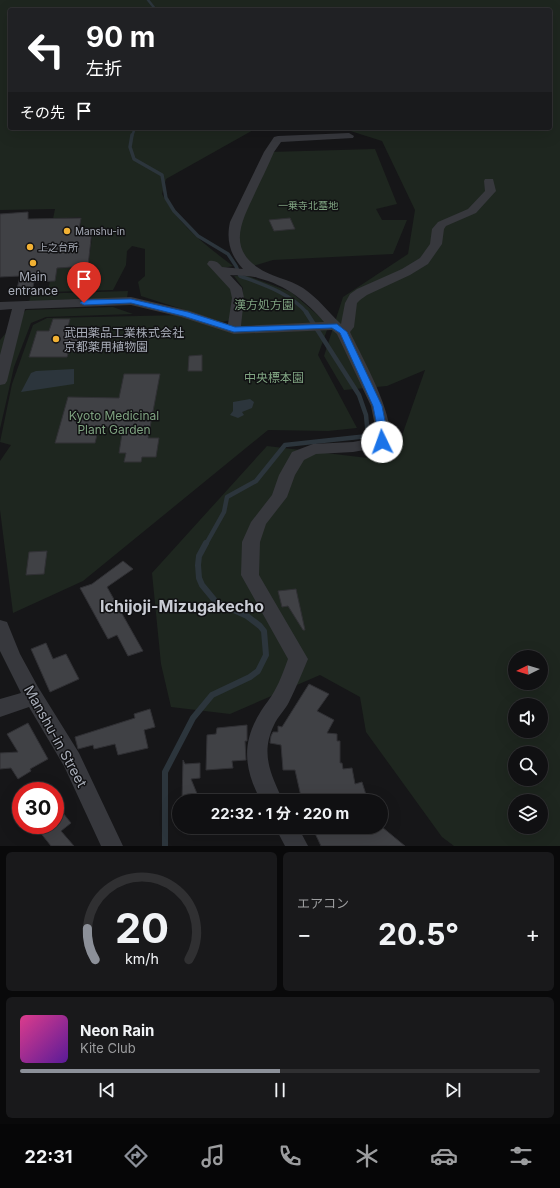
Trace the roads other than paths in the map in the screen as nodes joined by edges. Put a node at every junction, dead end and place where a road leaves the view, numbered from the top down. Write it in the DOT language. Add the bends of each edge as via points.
graph roads {
  1 [pos="319,133"];
  2 [pos="350,136"];
  3 [pos="489,181"];
  4 [pos="261,274"];
  5 [pos="20,305"];
  6 [pos="0,306"];
  7 [pos="338,329"];
  8 [pos="234,330"];
  9 [pos="0,381"];
  10 [pos="0,627"];
  11 [pos="34,697"];
  12 [pos="0,708"];
  13 [pos="268,794"];
  14 [pos="290,834"];
  15 [pos="112,846"];
  16 [pos="297,846"];
  1 -- 2 [label="street"];
  1 -- 4 [label="street" via="278,139 269,152 236,222 232,233 234,245 250,267"];
  3 -- 7 [label="street" via="490,191 477,207 446,222 438,229 436,244 424,261 362,292 351,303 347,327"];
  4 -- 7 [label="street" via="292,287 308,298"];
  4 -- 8 [label="street" via="220,268 236,288 238,298"];
  5 -- 6 [label="street"];
  5 -- 8 [label="street" via="131,301 185,314"];
  5 -- 9 [label="street"];
  7 -- 8 [label="street"];
  7 -- 13 [label="street" via="378,406 382,442 353,447 313,449 298,456 279,497 259,522 251,542 250,575 298,659 282,696 265,721 256,744 256,761"];
  10 -- 11 [label="street, Manshu-in Street" via="11,656"];
  11 -- 12 [label="street"];
  11 -- 15 [label="street, Manshu-in Street" via="72,760"];
  14 -- 16 [label="street"];
}
